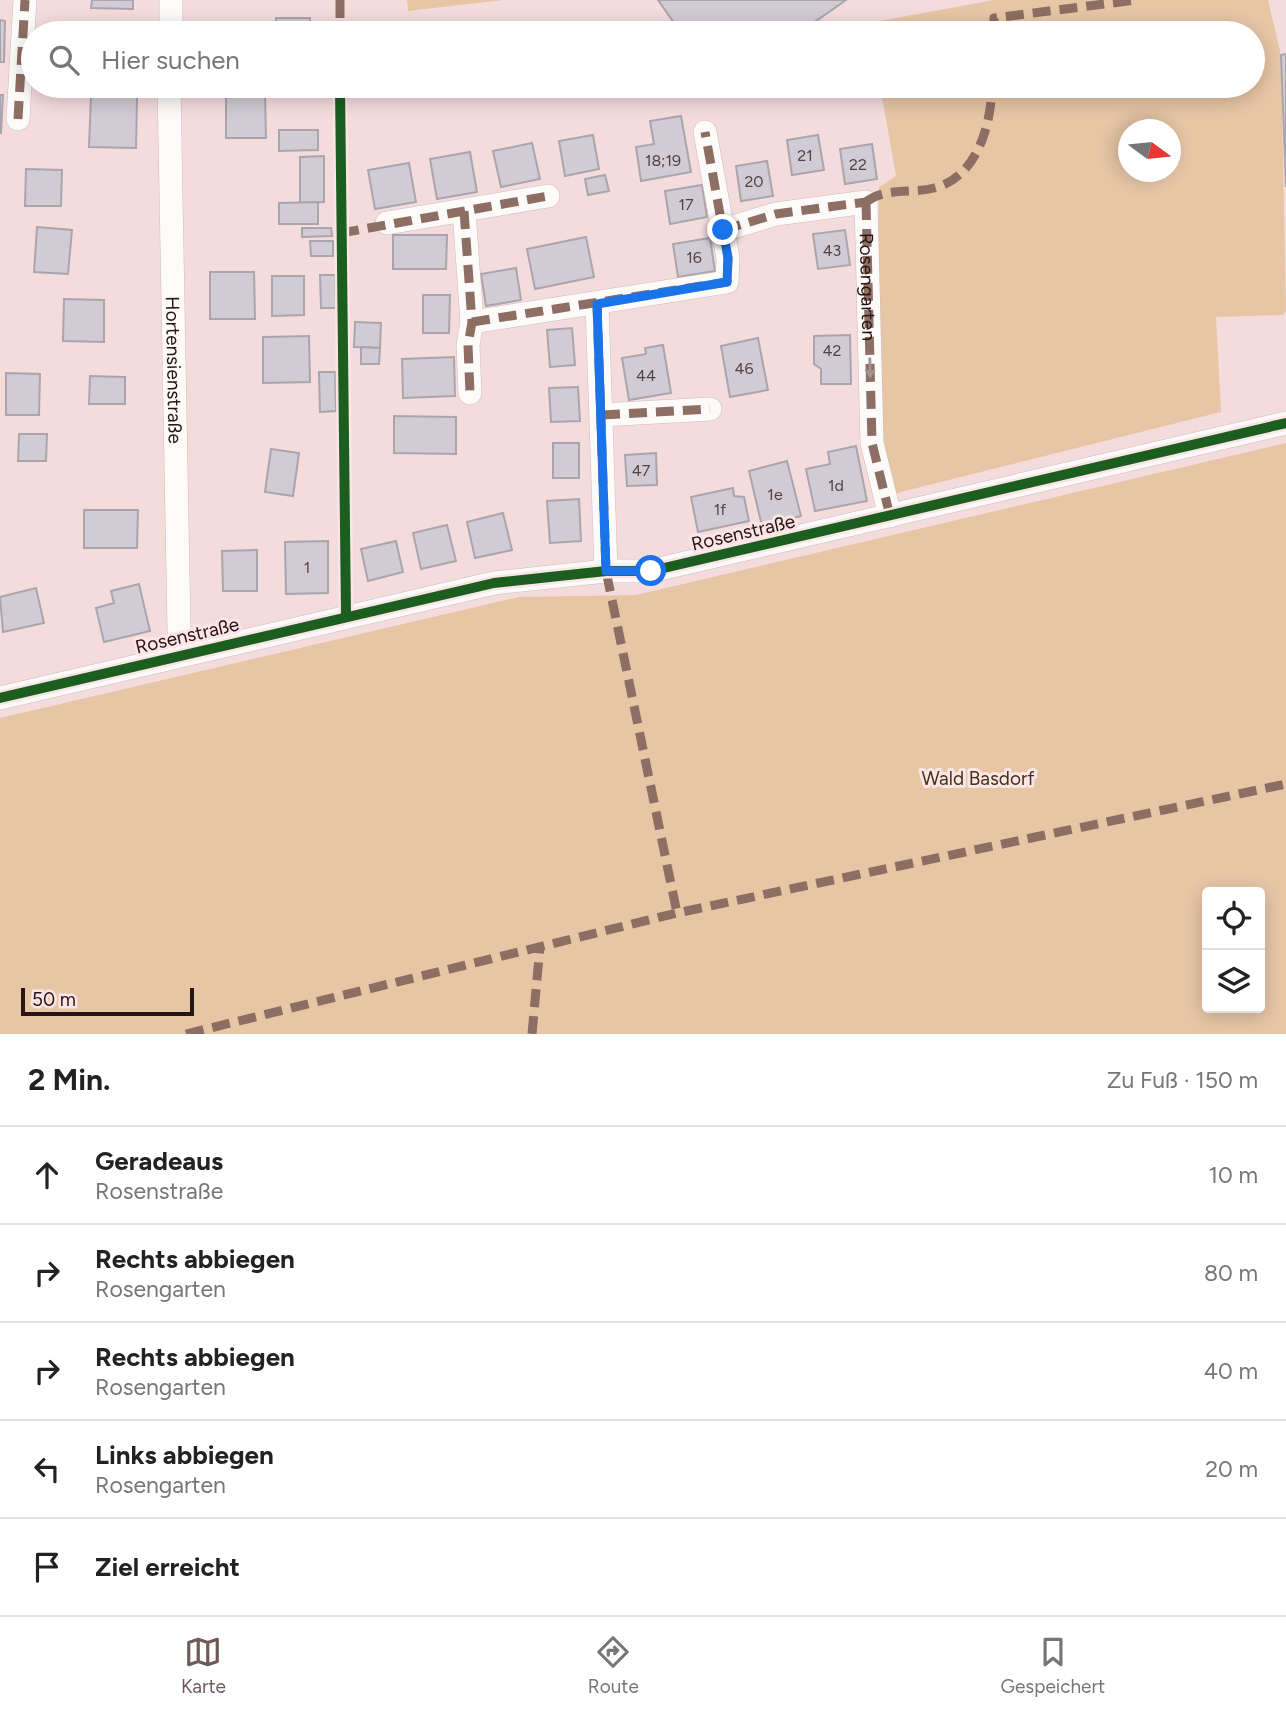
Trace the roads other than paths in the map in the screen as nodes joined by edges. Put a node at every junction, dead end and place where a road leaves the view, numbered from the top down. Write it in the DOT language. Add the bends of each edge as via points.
graph roads {
  1 [pos="25,0"];
  2 [pos="171,0"];
  3 [pos="24,21"];
  4 [pos="171,21"];
  5 [pos="21,68"];
  6 [pos="169,98"];
  7 [pos="18,119"];
  8 [pos="705,132"];
  9 [pos="548,196"];
  10 [pos="464,211"];
  11 [pos="387,223"];
  12 [pos="723,230"];
  13 [pos="597,304"];
  14 [pos="472,321"];
  15 [pos="470,393"];
  16 [pos="710,409"];
  17 [pos="602,415"];
  18 [pos="1286,423"];
  19 [pos="890,516"];
  20 [pos="606,571"];
  21 [pos="183,654"];
  22 [pos="0,698"];
  1 -- 3 [label="street"];
  2 -- 4 [label="street"];
  5 -- 7 [label="street"];
  6 -- 21 [label="street, Hortensienstraße"];
  8 -- 12 [label="street"];
  9 -- 10 [label="street"];
  10 -- 11 [label="street"];
  10 -- 14 [label="street"];
  12 -- 13 [label="street" via="727,282"];
  12 -- 19 [label="street, Rosengarten, one-way" via="776,214 866,202 872,443"];
  13 -- 14 [label="street"];
  13 -- 17 [label="street"];
  14 -- 15 [label="street"];
  16 -- 17 [label="street"];
  17 -- 20 [label="street"];
  18 -- 19 [label="street, Rosenstraße"];
  19 -- 20 [label="street, Rosenstraße" via="651,571"];
  20 -- 21 [label="street, Rosenstraße" via="494,583"];
  21 -- 22 [label="street, Rosenstraße"];
}
